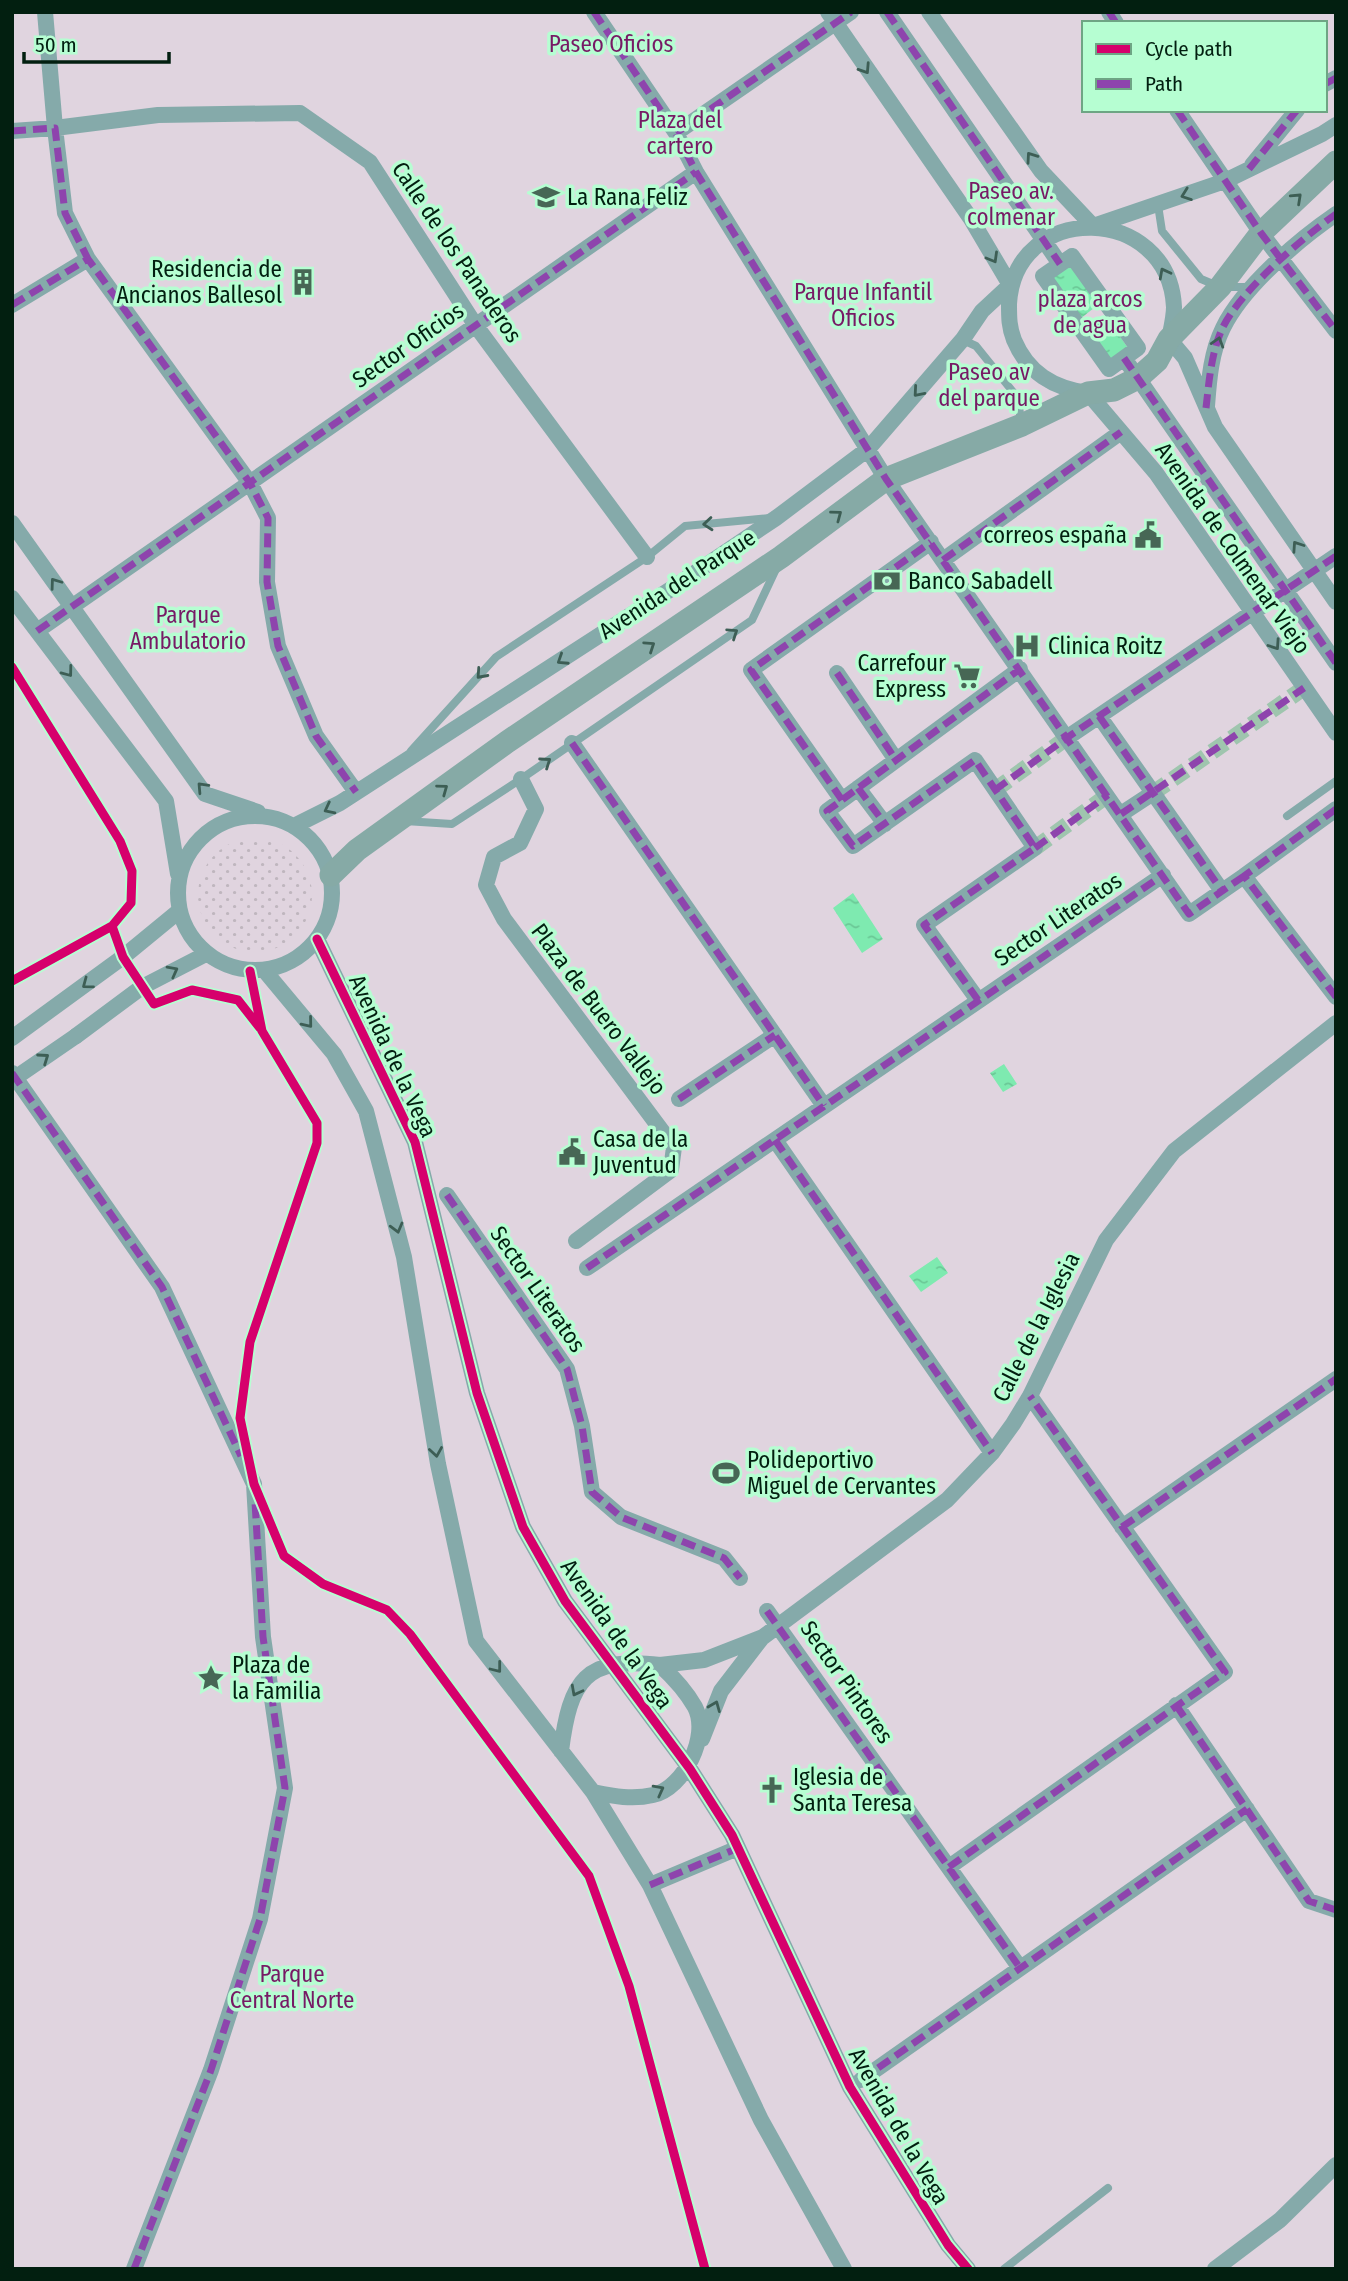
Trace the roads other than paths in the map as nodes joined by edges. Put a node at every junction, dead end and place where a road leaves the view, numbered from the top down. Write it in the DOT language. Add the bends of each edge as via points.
graph roads {
  1 [pos="45,12"];
  2 [pos="594,12"];
  3 [pos="851,12"];
  4 [pos="887,12"];
  5 [pos="929,12"];
  6 [pos="832,18"];
  7 [pos="1178,112"];
  8 [pos="1295,112"];
  9 [pos="1336,125"];
  10 [pos="55,128"];
  11 [pos="12,131"];
  12 [pos="676,133"];
  13 [pos="1336,162"];
  14 [pos="1250,169"];
  15 [pos="696,173"];
  16 [pos="1225,181"];
  17 [pos="1158,205"];
  18 [pos="1336,214"];
  19 [pos="1093,226"];
  20 [pos="1261,233"];
  21 [pos="1044,240"];
  22 [pos="1282,258"];
  23 [pos="88,259"];
  24 [pos="1060,264"];
  25 [pos="1010,285"];
  26 [pos="1220,287"];
  27 [pos="1254,288"];
  28 [pos="12,305"];
  29 [pos="476,326"];
  30 [pos="1336,331"];
  31 [pos="962,339"];
  32 [pos="1169,339"];
  33 [pos="1124,358"];
  34 [pos="1138,378"];
  35 [pos="1088,393"];
  36 [pos="1206,408"];
  37 [pos="1022,425"];
  38 [pos="1121,432"];
  39 [pos="868,449"];
  40 [pos="886,479"];
  41 [pos="250,483"];
  42 [pos="776,518"];
  43 [pos="12,523"];
  44 [pos="931,542"];
  45 [pos="1336,556"];
  46 [pos="647,557"];
  47 [pos="781,557"];
  48 [pos="943,560"];
  49 [pos="1314,572"];
  50 [pos="1286,590"];
  51 [pos="12,598"];
  52 [pos="1336,602"];
  53 [pos="72,607"];
  54 [pos="1252,612"];
  55 [pos="37,631"];
  56 [pos="1336,663"];
  57 [pos="1020,669"];
  58 [pos="837,673"];
  59 [pos="1099,716"];
  60 [pos="1336,733"];
  61 [pos="1068,737"];
  62 [pos="572,743"];
  63 [pos="896,760"];
  64 [pos="397,766"];
  65 [pos="521,779"];
  66 [pos="1336,780"];
  67 [pos="858,788"];
  68 [pos="356,792"];
  69 [pos="1153,793"];
  70 [pos="842,800"];
  71 [pos="1336,809"];
  72 [pos="263,814"];
  73 [pos="1121,814"];
  74 [pos="1287,816"];
  75 [pos="398,821"];
  76 [pos="885,824"];
  77 [pos="296,825"];
  78 [pos="178,874"];
  79 [pos="331,875"];
  80 [pos="1163,875"];
  81 [pos="1244,876"];
  82 [pos="1222,891"];
  83 [pos="178,911"];
  84 [pos="317,939"];
  85 [pos="206,954"];
  86 [pos="264,970"];
  87 [pos="1336,997"];
  88 [pos="978,1000"];
  89 [pos="1336,1023"];
  90 [pos="775,1035"];
  91 [pos="12,1038"];
  92 [pos="12,1073"];
  93 [pos="12,1080"];
  94 [pos="679,1099"];
  95 [pos="824,1106"];
  96 [pos="775,1140"];
  97 [pos="447,1195"];
  98 [pos="576,1241"];
  99 [pos="587,1268"];
  100 [pos="1336,1379"];
  101 [pos="1030,1396"];
  102 [pos="992,1453"];
  103 [pos="1122,1527"];
  104 [pos="740,1578"];
  105 [pos="767,1611"];
  106 [pos="779,1625"];
  107 [pos="763,1637"];
  108 [pos="612,1663"];
  109 [pos="660,1665"];
  110 [pos="1176,1705"];
  111 [pos="561,1751"];
  112 [pos="690,1769"];
  113 [pos="593,1792"];
  114 [pos="1247,1809"];
  115 [pos="738,1848"];
  116 [pos="949,1867"];
  117 [pos="650,1885"];
  118 [pos="1336,1910"];
  119 [pos="1020,1968"];
  120 [pos="861,2080"];
  121 [pos="1336,2165"];
  122 [pos="1108,2188"];
  123 [pos="134,2269"];
  124 [pos="844,2269"];
  125 [pos="968,2269"];
  126 [pos="1004,2269"];
  127 [pos="1215,2269"];
  1 -- 10 [label="street"];
  2 -- 12 [label="street"];
  3 -- 6 [label="street"];
  4 -- 21 [label="street"];
  19 -- 5 [label="street, one-way" via="1041,171"];
  6 -- 12 [label="street"];
  6 -- 25 [label="street, one-way" via="971,219"];
  7 -- 16 [label="street"];
  8 -- 14 [label="street"];
  9 -- 14 [label="street"];
  10 -- 11 [label="street, Calle de los Panaderos"];
  10 -- 23 [label="street" via="65,213"];
  10 -- 29 [label="street, Calle de los Panaderos" via="158,116 300,113 370,162"];
  12 -- 15 [label="street"];
  20 -- 13 [label="street, one-way"];
  14 -- 16 [label="street"];
  15 -- 29 [label="street, Sector Oficios"];
  15 -- 39 [label="street"];
  16 -- 17 [label="street, one-way"];
  16 -- 20 [label="street"];
  17 -- 19 [label="street"];
  17 -- 26 [label="lane" via="1162,230 1200,279"];
  18 -- 22 [label="street"];
  19 -- 21 [label="street" via="1065,230"];
  32 -- 19 [label="street, one-way" via="1174,309 1170,283 1156,258 1136,239"];
  20 -- 22 [label="street"];
  20 -- 26 [label="street"];
  21 -- 24 [label="street"];
  21 -- 25 [label="street, Avenida del Parque" via="1018,268"];
  22 -- 27 [label="street"];
  22 -- 30 [label="street"];
  23 -- 28 [label="street"];
  23 -- 41 [label="street"];
  24 -- 33 [label="street" via="1072,256 1138,348"];
  24 -- 33 [label="street" via="1043,276 1109,369"];
  25 -- 31 [label="street, Avenida del Parque" via="982,311"];
  25 -- 35 [label="street" via="1008,326 1022,358 1043,379 1066,390"];
  26 -- 27 [label="lane"];
  26 -- 32 [label="street"];
  36 -- 27 [label="street, one-way" via="1222,329"];
  29 -- 41 [label="street, Sector Oficios"];
  29 -- 46 [label="street, Calle de los Panaderos"];
  31 -- 37 [label="lane" via="976,346 1018,398"];
  31 -- 39 [label="street, Avenida del Parque, one-way"];
  32 -- 34 [label="street" via="1157,361"];
  32 -- 36 [label="street" via="1185,358"];
  33 -- 34 [label="street, Avenida de Colmenar Viejo"];
  34 -- 35 [label="street, Avenida del Parque" via="1114,390"];
  34 -- 50 [label="street, Avenida de Colmenar Viejo"];
  35 -- 37 [label="street, Avenida del Parque"];
  35 -- 38 [label="street, Avenida de Colmenar Viejo"];
  49 -- 36 [label="street, one-way"];
  37 -- 40 [label="street, Avenida del Parque"];
  38 -- 48 [label="street"];
  38 -- 54 [label="street, Avenida de Colmenar Viejo" via="1156,473"];
  39 -- 40 [label="street"];
  39 -- 42 [label="street, Avenida del Parque"];
  40 -- 44 [label="street"];
  47 -- 40 [label="street, Avenida del Parque, one-way"];
  41 -- 53 [label="street, Sector Oficios"];
  41 -- 68 [label="street" via="268,518 267,582 278,646 316,736"];
  42 -- 46 [label="lane, one-way" via="685,526"];
  42 -- 64 [label="street, Avenida del Parque, one-way"];
  53 -- 43 [label="street, one-way"];
  44 -- 48 [label="street"];
  44 -- 70 [label="street" via="751,670"];
  45 -- 49 [label="street"];
  46 -- 64 [label="lane, one-way" via="496,657"];
  62 -- 47 [label="lane, one-way" via="752,620"];
  75 -- 47 [label="street, Avenida del Parque, one-way"];
  48 -- 57 [label="street"];
  49 -- 50 [label="street"];
  49 -- 52 [label="street"];
  50 -- 54 [label="street"];
  50 -- 56 [label="street, Avenida de Colmenar Viejo"];
  51 -- 55 [label="street"];
  53 -- 55 [label="street, Sector Oficios"];
  72 -- 53 [label="street, one-way" via="205,794"];
  54 -- 59 [label="street"];
  54 -- 60 [label="street, Avenida de Colmenar Viejo, one-way"];
  55 -- 78 [label="street, one-way" via="166,801"];
  57 -- 61 [label="street"];
  57 -- 63 [label="street"];
  58 -- 63 [label="street"];
  59 -- 61 [label="street"];
  59 -- 69 [label="street"];
  61 -- 73 [label="street"];
  65 -- 62 [label="lane, one-way"];
  62 -- 90 [label="street"];
  63 -- 67 [label="street"];
  64 -- 68 [label="street, Avenida del Parque"];
  65 -- 75 [label="lane" via="452,824"];
  65 -- 98 [label="street, Plaza de Buero Vallejo" via="536,809 520,843 494,857 486,885 504,919 674,1147 671,1170"];
  66 -- 74 [label="lane"];
  67 -- 70 [label="street"];
  67 -- 76 [label="street"];
  68 -- 77 [label="street, Avenida del Parque, one-way"];
  69 -- 73 [label="street"];
  69 -- 82 [label="street"];
  70 -- 76 [label="street" via="827,811 853,846"];
  71 -- 81 [label="street"];
  72 -- 77 [label="street"];
  72 -- 78 [label="street" via="226,819 216,826 195,841"];
  73 -- 80 [label="street"];
  75 -- 79 [label="street, Avenida del Parque" via="357,849"];
  76 -- 88 [label="street" via="975,760 1035,848 925,925"];
  77 -- 79 [label="street" via="318,847"];
  78 -- 83 [label="street"];
  79 -- 84 [label="street" via="328,920"];
  80 -- 82 [label="street" via="1189,914"];
  80 -- 88 [label="street, Sector Literatos"];
  81 -- 82 [label="street"];
  81 -- 87 [label="street"];
  83 -- 85 [label="street" via="189,935"];
  83 -- 91 [label="street, one-way"];
  84 -- 86 [label="street" via="294,960"];
  84 -- 108 [label="street, Avenida de la Vega" via="415,1142 477,1392 523,1527 565,1601"];
  85 -- 86 [label="street" via="226,965"];
  93 -- 85 [label="street, one-way, bridge" via="142,987"];
  86 -- 111 [label="street, Avenida de la Vega, one-way" via="334,1054 366,1111 404,1257 438,1464 476,1641"];
  88 -- 95 [label="street, Sector Literatos"];
  89 -- 101 [label="street, Calle de la Iglesia" via="1158,1168 1105,1240"];
  90 -- 94 [label="street"];
  90 -- 95 [label="street"];
  92 -- 123 [label="street" via="162,1287 254,1484 256,1637 285,1787 260,1919 211,2070"];
  95 -- 96 [label="street, Sector Literatos"];
  96 -- 99 [label="street, Sector Literatos"];
  96 -- 102 [label="street"];
  97 -- 104 [label="street, Sector Literatos" via="567,1369 592,1492 621,1517 724,1558"];
  100 -- 103 [label="street"];
  101 -- 102 [label="street, Calle de la Iglesia"];
  101 -- 103 [label="street"];
  102 -- 106 [label="street, Calle de la Iglesia" via="947,1500"];
  103 -- 110 [label="street" via="1225,1672"];
  105 -- 106 [label="street"];
  106 -- 107 [label="street, Calle de la Iglesia"];
  106 -- 116 [label="street, Sector Pintores"];
  107 -- 109 [label="street, Calle de la Iglesia" via="704,1660"];
  112 -- 107 [label="street, Calle de la Iglesia, one-way" via="722,1690"];
  108 -- 109 [label="street, Calle de la Iglesia"];
  108 -- 111 [label="street, one-way" via="580,1681 566,1709"];
  108 -- 112 [label="street, Avenida de la Vega"];
  109 -- 112 [label="street" via="696,1709 699,1729"];
  110 -- 114 [label="street"];
  110 -- 116 [label="street"];
  111 -- 113 [label="street, Avenida de la Vega"];
  113 -- 112 [label="street, one-way" via="627,1798 656,1795"];
  112 -- 115 [label="street, Avenida de la Vega"];
  113 -- 117 [label="street, Avenida de la Vega"];
  114 -- 118 [label="street" via="1309,1901"];
  114 -- 119 [label="street"];
  115 -- 117 [label="street"];
  115 -- 125 [label="street, Avenida de la Vega" via="850,2087 948,2245"];
  116 -- 119 [label="street, Sector Pintores"];
  117 -- 124 [label="street, Avenida de la Vega" via="761,2120"];
  119 -- 120 [label="street"];
  121 -- 127 [label="street" via="1280,2220"];
  122 -- 126 [label="lane"];
}
